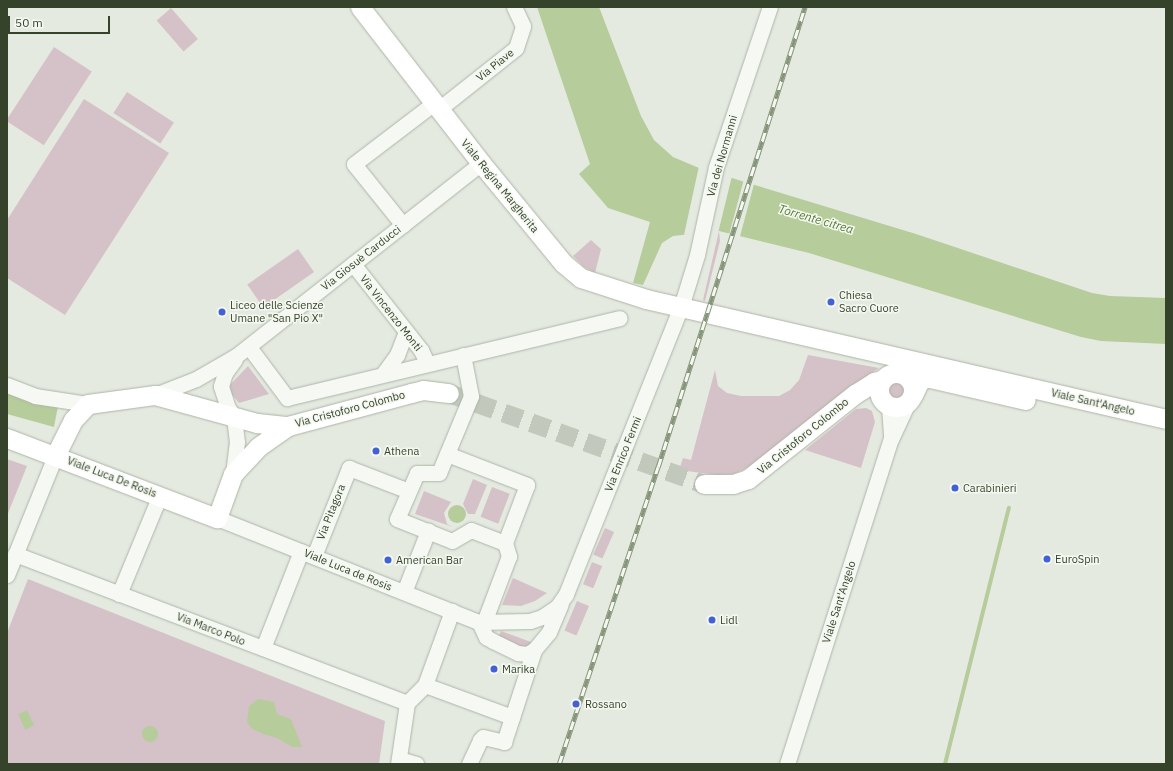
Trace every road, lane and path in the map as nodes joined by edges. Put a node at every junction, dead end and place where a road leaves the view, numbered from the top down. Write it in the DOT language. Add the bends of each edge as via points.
graph roads {
  1 [pos="360,7"];
  2 [pos="514,7"];
  3 [pos="770,7"];
  4 [pos="436,106"];
  5 [pos="481,163"];
  6 [pos="403,225"];
  7 [pos="353,264"];
  8 [pos="681,307"];
  9 [pos="619,318"];
  10 [pos="406,332"];
  11 [pos="249,347"];
  12 [pos="857,347"];
  13 [pos="464,355"];
  14 [pos="236,356"];
  15 [pos="427,363"];
  16 [pos="383,374"];
  17 [pos="894,376"];
  18 [pos="7,386"];
  19 [pos="449,393"];
  20 [pos="855,394"];
  21 [pos="155,395"];
  22 [pos="911,399"];
  23 [pos="88,404"];
  24 [pos="886,404"];
  25 [pos="234,416"];
  26 [pos="1166,419"];
  27 [pos="1166,425"];
  28 [pos="288,426"];
  29 [pos="1166,431"];
  30 [pos="7,438"];
  31 [pos="891,439"];
  32 [pos="447,454"];
  33 [pos="55,456"];
  34 [pos="233,474"];
  35 [pos="704,484"];
  36 [pos="409,491"];
  37 [pos="160,495"];
  38 [pos="216,518"];
  39 [pos="428,532"];
  40 [pos="504,543"];
  41 [pos="15,554"];
  42 [pos="307,554"];
  43 [pos="7,575"];
  44 [pos="404,592"];
  45 [pos="119,594"];
  46 [pos="563,600"];
  47 [pos="452,612"];
  48 [pos="482,622"];
  49 [pos="263,648"];
  50 [pos="534,650"];
  51 [pos="514,652"];
  52 [pos="525,679"];
  53 [pos="425,685"];
  54 [pos="407,703"];
  55 [pos="512,717"];
  56 [pos="398,762"];
  57 [pos="416,764"];
  58 [pos="469,764"];
  59 [pos="787,764"];
  1 -- 4 [label="main road, Viale Regina Margherita"];
  2 -- 4 [label="street, Via Piave" via="523,26 516,48"];
  3 -- 8 [label="street, Via dei Normanni" via="716,167 697,255"];
  4 -- 5 [label="main road, Viale Regina Margherita"];
  4 -- 6 [label="street, Via Piave" via="354,164"];
  5 -- 6 [label="street, Via Giosuè Carducci"];
  5 -- 8 [label="main road, Viale Regina Margherita" via="563,263 576,274 646,299"];
  6 -- 7 [label="street, Via Giosuè Carducci"];
  7 -- 10 [label="street, Via Vincenzo Monti"];
  7 -- 11 [label="street, Via Giosuè Carducci"];
  8 -- 12 [label="main road, Viale Sant'Angelo"];
  8 -- 46 [label="street, Via Enrico Fermi"];
  9 -- 13 [label="street"];
  10 -- 15 [label="street, Via Vincenzo Monti"];
  10 -- 16 [label="street" via="397,355"];
  11 -- 14 [label="street, Via Giosuè Carducci"];
  11 -- 16 [label="street" via="287,398"];
  12 -- 17 [label="main road, Viale Sant'Angelo"];
  12 -- 26 [label="main road, Viale Sant'Angelo"];
  13 -- 15 [label="street"];
  13 -- 32 [label="street" via="471,396"];
  14 -- 21 [label="street, Via Giosuè Carducci" via="196,379"];
  14 -- 25 [label="street" via="225,373 221,386 228,408"];
  15 -- 16 [label="street"];
  17 -- 20 [label="main road, Via Cristoforo Colombo" via="874,382"];
  17 -- 22 [label="main road" via="912,383"];
  17 -- 24 [label="main road" via="878,392"];
  17 -- 27 [label="main road, Viale Sant'Angelo" via="914,370 931,371"];
  18 -- 23 [label="street" via="35,396"];
  19 -- 28 [label="main road, Via Cristoforo Colombo" via="429,390 411,392"];
  20 -- 24 [label="main road, Via Cristoforo Colombo" via="871,395"];
  20 -- 35 [label="main road, Via Cristoforo Colombo" via="748,479 733,484"];
  21 -- 23 [label="main road, Via Cristoforo Colombo"];
  21 -- 25 [label="main road, Via Cristoforo Colombo"];
  22 -- 24 [label="main road" via="899,408"];
  22 -- 29 [label="main road, Viale Sant'Angelo" via="920,382 924,378 930,378"];
  22 -- 31 [label="street, Viale Sant'Angelo"];
  23 -- 33 [label="main road" via="73,420"];
  24 -- 31 [label="street, Viale Sant'Angelo"];
  25 -- 28 [label="main road, Via Cristoforo Colombo"];
  25 -- 34 [label="street" via="237,442"];
  28 -- 34 [label="main road" via="258,447"];
  30 -- 33 [label="main road, Viale Luca De Rosis"];
  31 -- 59 [label="street, Viale Sant'Angelo"];
  32 -- 36 [label="street" via="439,473 417,473"];
  32 -- 40 [label="street" via="527,485"];
  33 -- 37 [label="main road, Viale Luca De Rosis"];
  33 -- 41 [label="street"];
  34 -- 38 [label="main road"];
  36 -- 39 [label="street" via="397,519"];
  36 -- 42 [label="street, Via Pitagora" via="350,468"];
  37 -- 38 [label="main road, Viale Luca De Rosis"];
  37 -- 45 [label="street"];
  38 -- 42 [label="street, Viale Luca de Rosis"];
  39 -- 40 [label="street" via="452,541 471,530"];
  39 -- 44 [label="street"];
  40 -- 48 [label="street" via="509,556"];
  41 -- 43 [label="street"];
  41 -- 45 [label="street, Via Marco Polo"];
  42 -- 44 [label="street, Viale Luca de Rosis"];
  42 -- 49 [label="street, Via Pitagora"];
  44 -- 47 [label="street, Viale Luca de Rosis"];
  45 -- 49 [label="street, Via Marco Polo"];
  46 -- 48 [label="street, Viale Luca de Rosis" via="552,611 536,619 510,623"];
  46 -- 50 [label="street, Via Enrico Fermi" via="549,632"];
  47 -- 48 [label="street, Viale Luca de Rosis"];
  47 -- 53 [label="street"];
  48 -- 51 [label="street" via="486,637"];
  49 -- 54 [label="street, Via Marco Polo"];
  50 -- 51 [label="street" via="527,654"];
  50 -- 52 [label="street"];
  51 -- 52 [label="street" via="522,659"];
  52 -- 55 [label="street"];
  53 -- 54 [label="street"];
  53 -- 55 [label="street"];
  54 -- 56 [label="street"];
  55 -- 58 [label="street" via="504,742 484,737 480,740"];
  56 -- 57 [label="street"];
}
